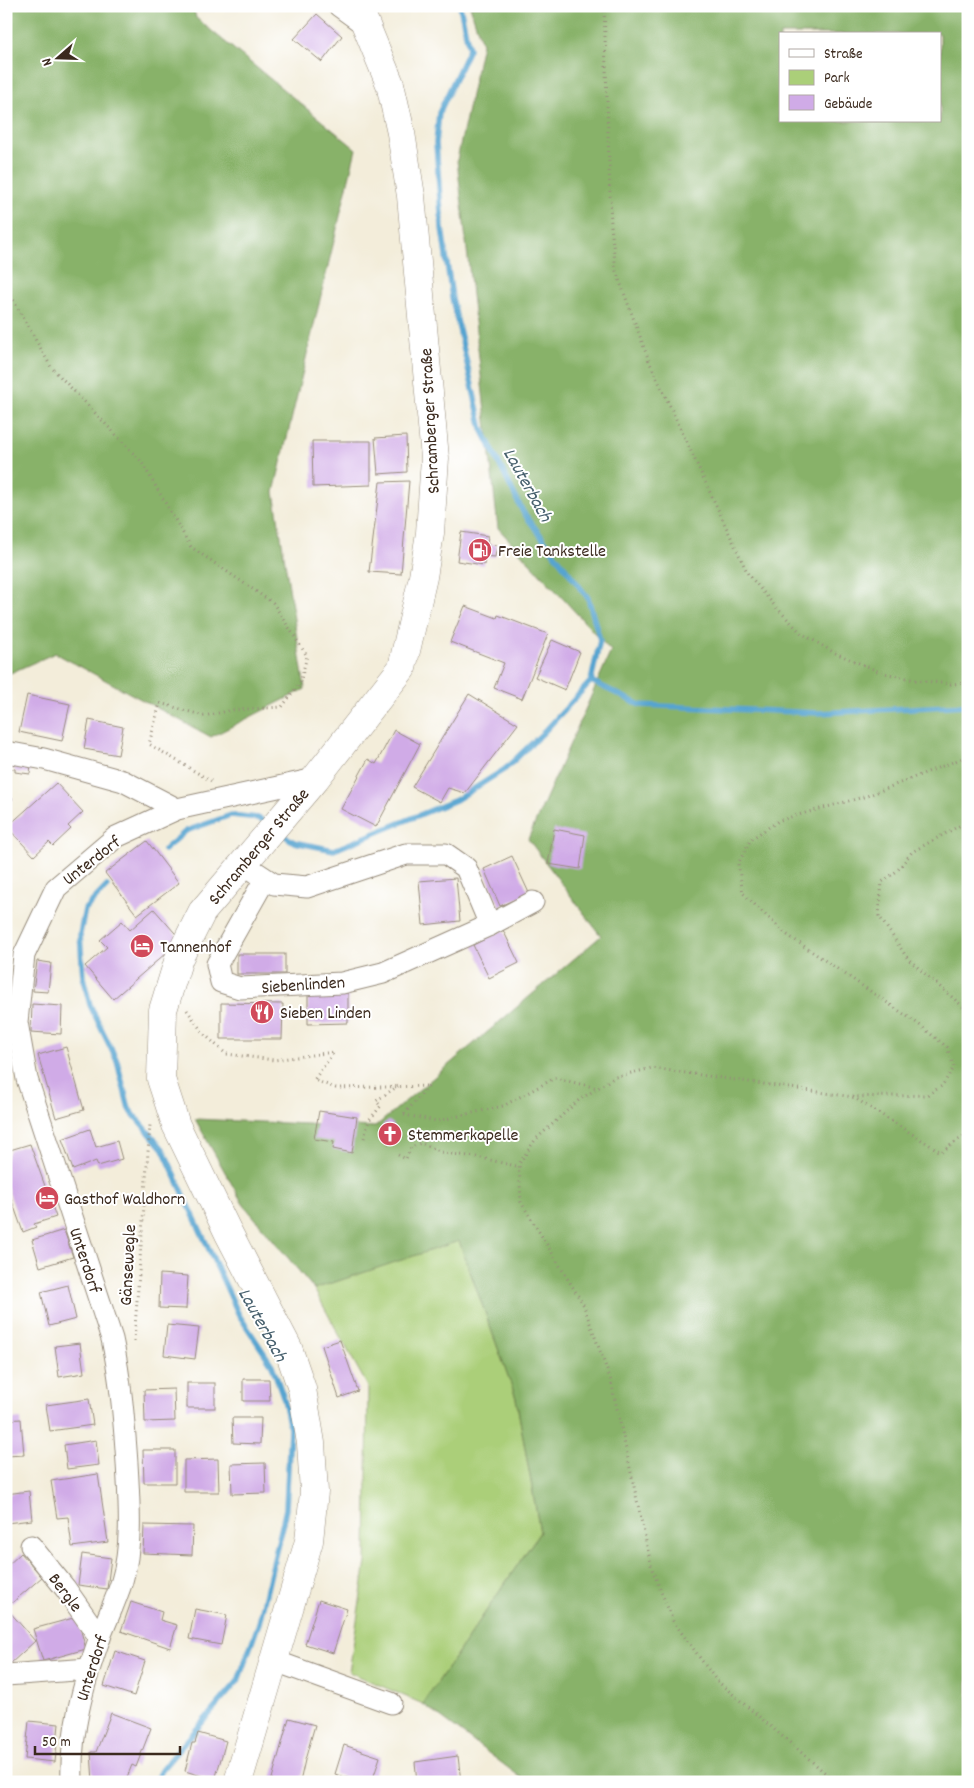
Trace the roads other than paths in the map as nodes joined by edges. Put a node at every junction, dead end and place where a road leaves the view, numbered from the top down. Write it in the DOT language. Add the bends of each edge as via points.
graph roads {
  1 [pos="339,6"];
  2 [pos="363,17"];
  3 [pos="6,752"];
  4 [pos="315,779"];
  5 [pos="177,809"];
  6 [pos="242,864"];
  7 [pos="265,879"];
  8 [pos="533,902"];
  9 [pos="490,925"];
  10 [pos="31,1546"];
  11 [pos="100,1638"];
  12 [pos="275,1661"];
  13 [pos="89,1670"];
  14 [pos="6,1675"];
  15 [pos="391,1704"];
  16 [pos="72,1782"];
  17 [pos="238,1782"];
  1 -- 2 [label="street, Schramberger Straße"];
  2 -- 4 [label="main road, Schramberger Straße" via="390,84 411,196 432,414 434,496 423,576 402,668"];
  3 -- 5 [label="street" via="123,780"];
  4 -- 5 [label="street, Unterdorf"];
  4 -- 6 [label="main road, Schramberger Straße"];
  5 -- 11 [label="street, Unterdorf" via="116,837 56,888 24,955 17,1022 30,1090 112,1339 120,1376 129,1500 128,1543 122,1580"];
  6 -- 7 [label="street"];
  6 -- 12 [label="main road, Schramberger Straße" via="202,912 179,958 163,1010 161,1079 176,1125 288,1348 302,1390 311,1443 314,1492 309,1541"];
  7 -- 9 [label="street" via="274,884 307,887 406,854 446,854 466,868"];
  7 -- 9 [label="street, Siebenlinden" via="216,964 221,982 240,988 342,982 383,973"];
  8 -- 9 [label="street, Siebenlinden"];
  10 -- 11 [label="street, Bergle"];
  11 -- 13 [label="street, Unterdorf"];
  12 -- 15 [label="street"];
  12 -- 17 [label="main road, Schramberger Straße"];
  13 -- 14 [label="street"];
  13 -- 16 [label="street, Unterdorf" via="76,1716"];
}
